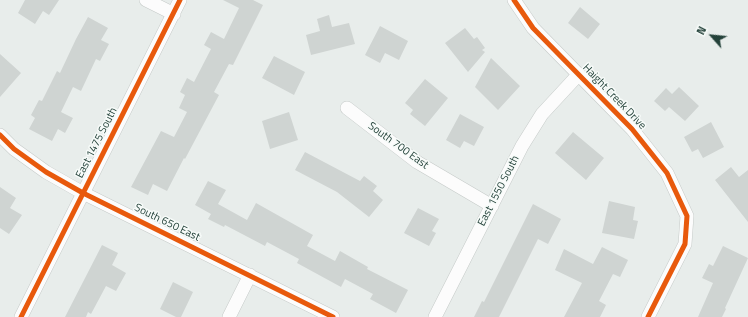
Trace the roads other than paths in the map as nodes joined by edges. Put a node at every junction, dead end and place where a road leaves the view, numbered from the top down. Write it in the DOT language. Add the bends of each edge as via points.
graph roads {
  1 [pos="146,0"];
  2 [pos="180,0"];
  3 [pos="514,0"];
  4 [pos="174,14"];
  5 [pos="579,74"];
  6 [pos="348,108"];
  7 [pos="0,135"];
  8 [pos="83,193"];
  9 [pos="492,206"];
  10 [pos="250,275"];
  11 [pos="21,317"];
  12 [pos="229,317"];
  13 [pos="333,317"];
  14 [pos="434,317"];
  15 [pos="648,317"];
  1 -- 4 [label="street"];
  2 -- 4 [label="street, East 1475 South"];
  3 -- 5 [label="street, Haight Creek Drive" via="532,28"];
  4 -- 8 [label="street, East 1475 South"];
  5 -- 9 [label="street, East 1550 South" via="542,114 522,146"];
  5 -- 15 [label="street, Haight Creek Drive" via="632,129 667,173 687,216 685,244"];
  6 -- 9 [label="street, South 700 East" via="417,162"];
  7 -- 8 [label="street, South 650 East" via="14,149 46,172"];
  8 -- 10 [label="street, South 650 East"];
  8 -- 11 [label="street, East 1475 South"];
  9 -- 14 [label="street, East 1550 South"];
  10 -- 12 [label="street"];
  10 -- 13 [label="street, South 650 East"];
}
